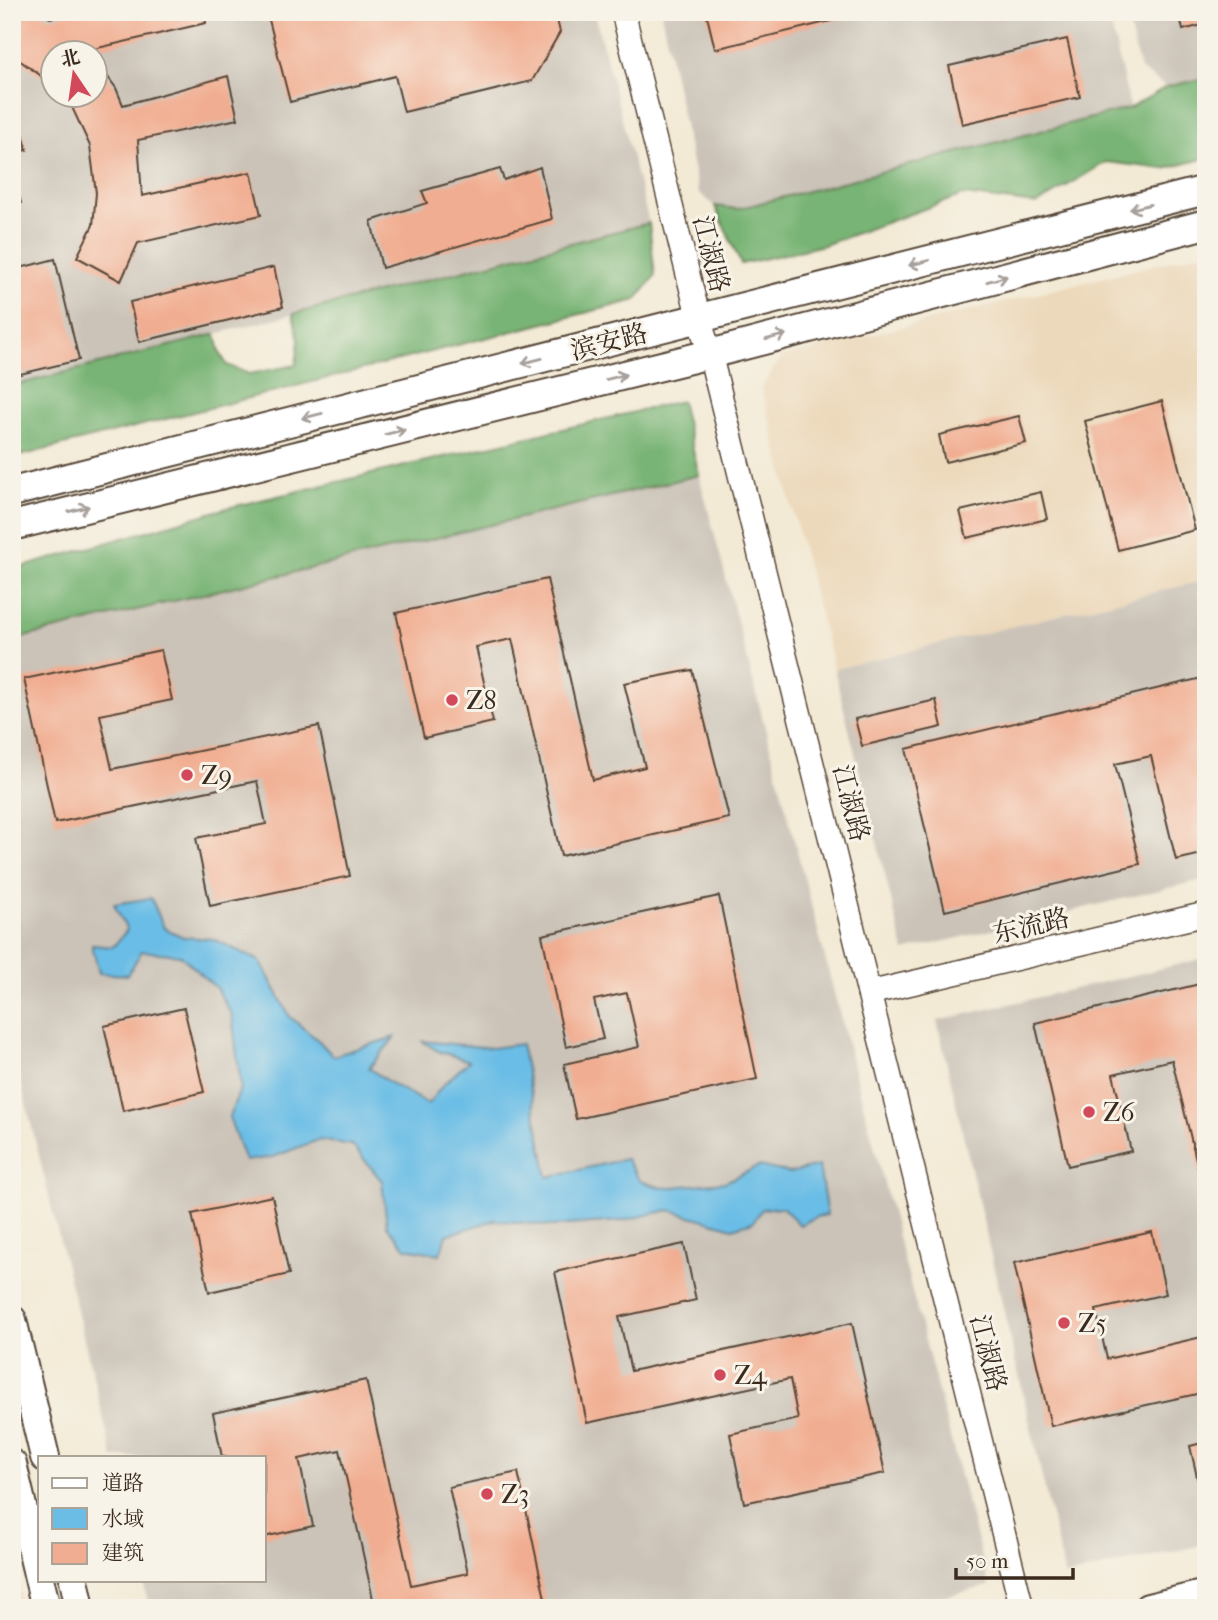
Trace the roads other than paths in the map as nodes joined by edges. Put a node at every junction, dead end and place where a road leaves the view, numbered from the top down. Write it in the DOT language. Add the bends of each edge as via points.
graph roads {
  1 [pos="623,12"];
  2 [pos="1206,190"];
  3 [pos="1206,224"];
  4 [pos="699,319"];
  5 [pos="710,354"];
  6 [pos="12,492"];
  7 [pos="12,526"];
  8 [pos="1206,914"];
  9 [pos="869,993"];
  10 [pos="12,1320"];
  11 [pos="45,1456"];
  12 [pos="12,1464"];
  13 [pos="38,1574"];
  14 [pos="40,1582"];
  15 [pos="74,1582"];
  16 [pos="1206,1594"];
  17 [pos="46,1608"];
  18 [pos="80,1608"];
  19 [pos="1022,1608"];
  20 [pos="1148,1608"];
  1 -- 4 [label="street, 江淑路"];
  2 -- 4 [label="main road, 滨安路, one-way"];
  5 -- 3 [label="main road, 滨安路, one-way"];
  4 -- 5 [label="street, 江淑路"];
  4 -- 6 [label="main road, 滨安路, one-way"];
  7 -- 5 [label="main road, 滨安路, one-way"];
  5 -- 9 [label="street, 江淑路"];
  8 -- 9 [label="street, 东流路"];
  9 -- 19 [label="street, 江淑路"];
  10 -- 11 [label="main road"];
  12 -- 13 [label="main road"];
  14 -- 17 [label="main road"];
  15 -- 18 [label="main road"];
  16 -- 20 [label="main road"];
}
